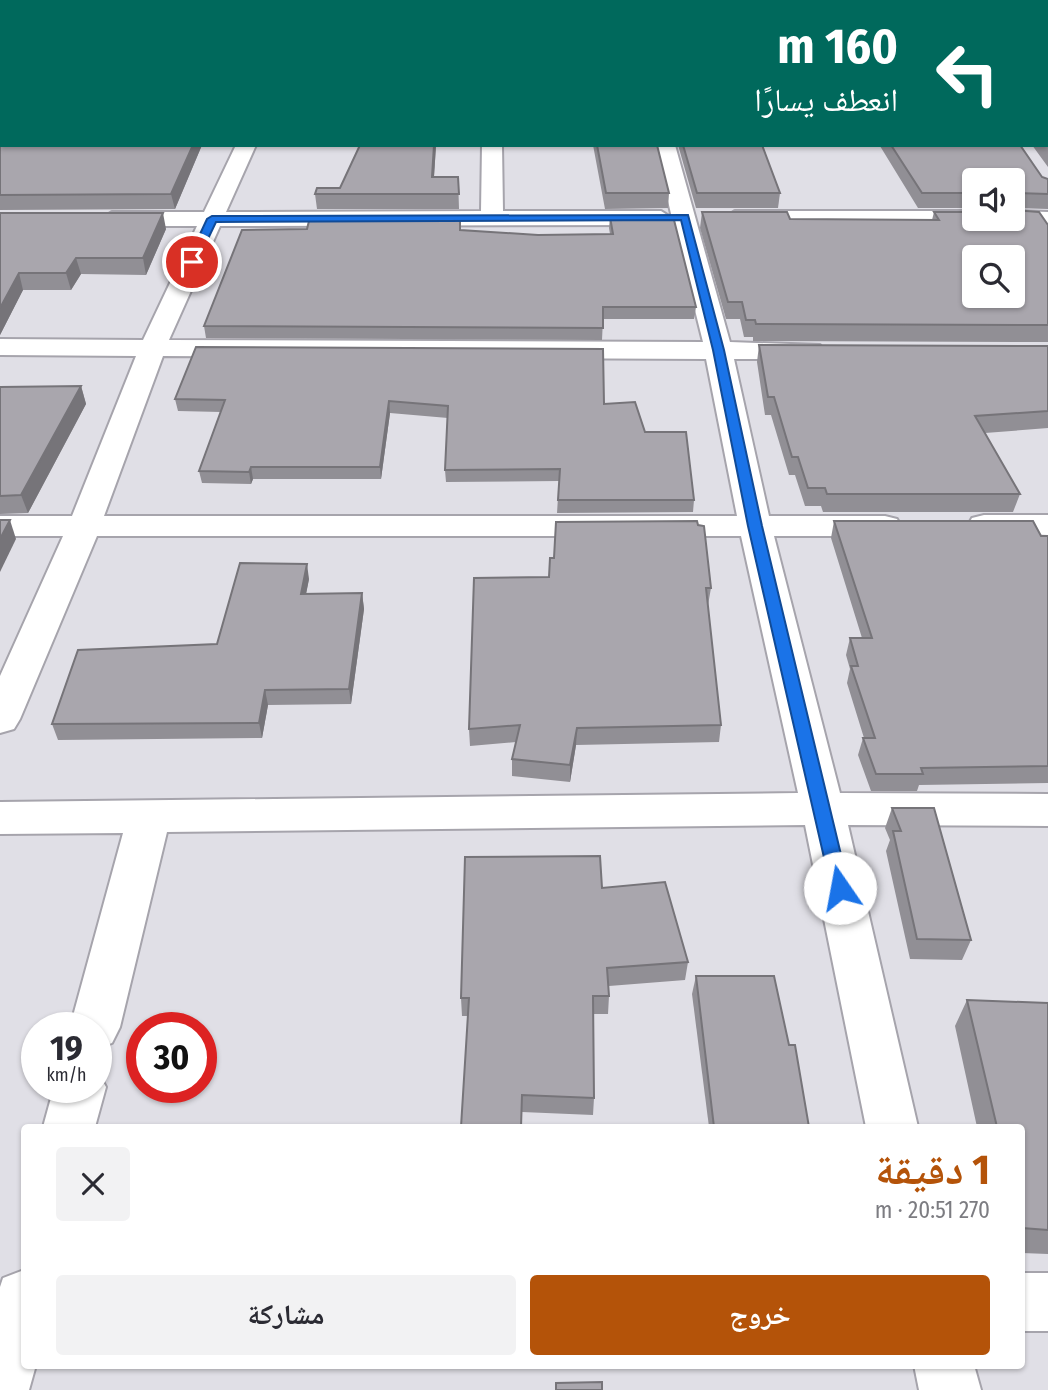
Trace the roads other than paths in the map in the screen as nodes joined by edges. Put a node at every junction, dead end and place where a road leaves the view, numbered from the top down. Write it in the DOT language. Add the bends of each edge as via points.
graph roads {
  1 [pos="245,147"];
  2 [pos="492,147"];
  3 [pos="666,147"];
  4 [pos="685,217"];
  5 [pos="492,218"];
  6 [pos="962,218"];
  7 [pos="1025,218"];
  8 [pos="93,219"];
  9 [pos="212,219"];
  10 [pos="1048,219"];
  11 [pos="153,346"];
  12 [pos="0,347"];
  13 [pos="719,350"];
  14 [pos="842,351"];
  15 [pos="1048,525"];
  16 [pos="0,526"];
  17 [pos="755,526"];
  18 [pos="84,527"];
  19 [pos="0,719"];
  20 [pos="823,809"];
  21 [pos="1048,810"];
  22 [pos="149,817"];
  23 [pos="0,818"];
  24 [pos="99,1012"];
  25 [pos="76,1103"];
  26 [pos="70,1124"];
  27 [pos="891,1124"];
  28 [pos="1025,1302"];
  29 [pos="1048,1302"];
  30 [pos="21,1310"];
  31 [pos="945,1369"];
  32 [pos="0,1386"];
  33 [pos="950,1390"];
  1 -- 9 [label="street"];
  2 -- 5 [label="street"];
  3 -- 4 [label="street"];
  4 -- 5 [label="street"];
  4 -- 6 [label="street"];
  4 -- 13 [label="street"];
  5 -- 9 [label="street"];
  7 -- 10 [label="street"];
  8 -- 9 [label="street"];
  9 -- 11 [label="street"];
  11 -- 12 [label="street"];
  11 -- 13 [label="street"];
  11 -- 18 [label="street"];
  13 -- 14 [label="street"];
  13 -- 17 [label="street"];
  15 -- 17 [label="street"];
  16 -- 18 [label="street"];
  17 -- 18 [label="street"];
  17 -- 20 [label="street"];
  18 -- 19 [label="street"];
  20 -- 21 [label="street"];
  20 -- 22 [label="street"];
  20 -- 27 [label="street"];
  22 -- 23 [label="street"];
  22 -- 24 [label="street"];
  25 -- 26 [label="street"];
  28 -- 29 [label="street"];
  30 -- 32 [label="street"];
  31 -- 33 [label="street"];
}
